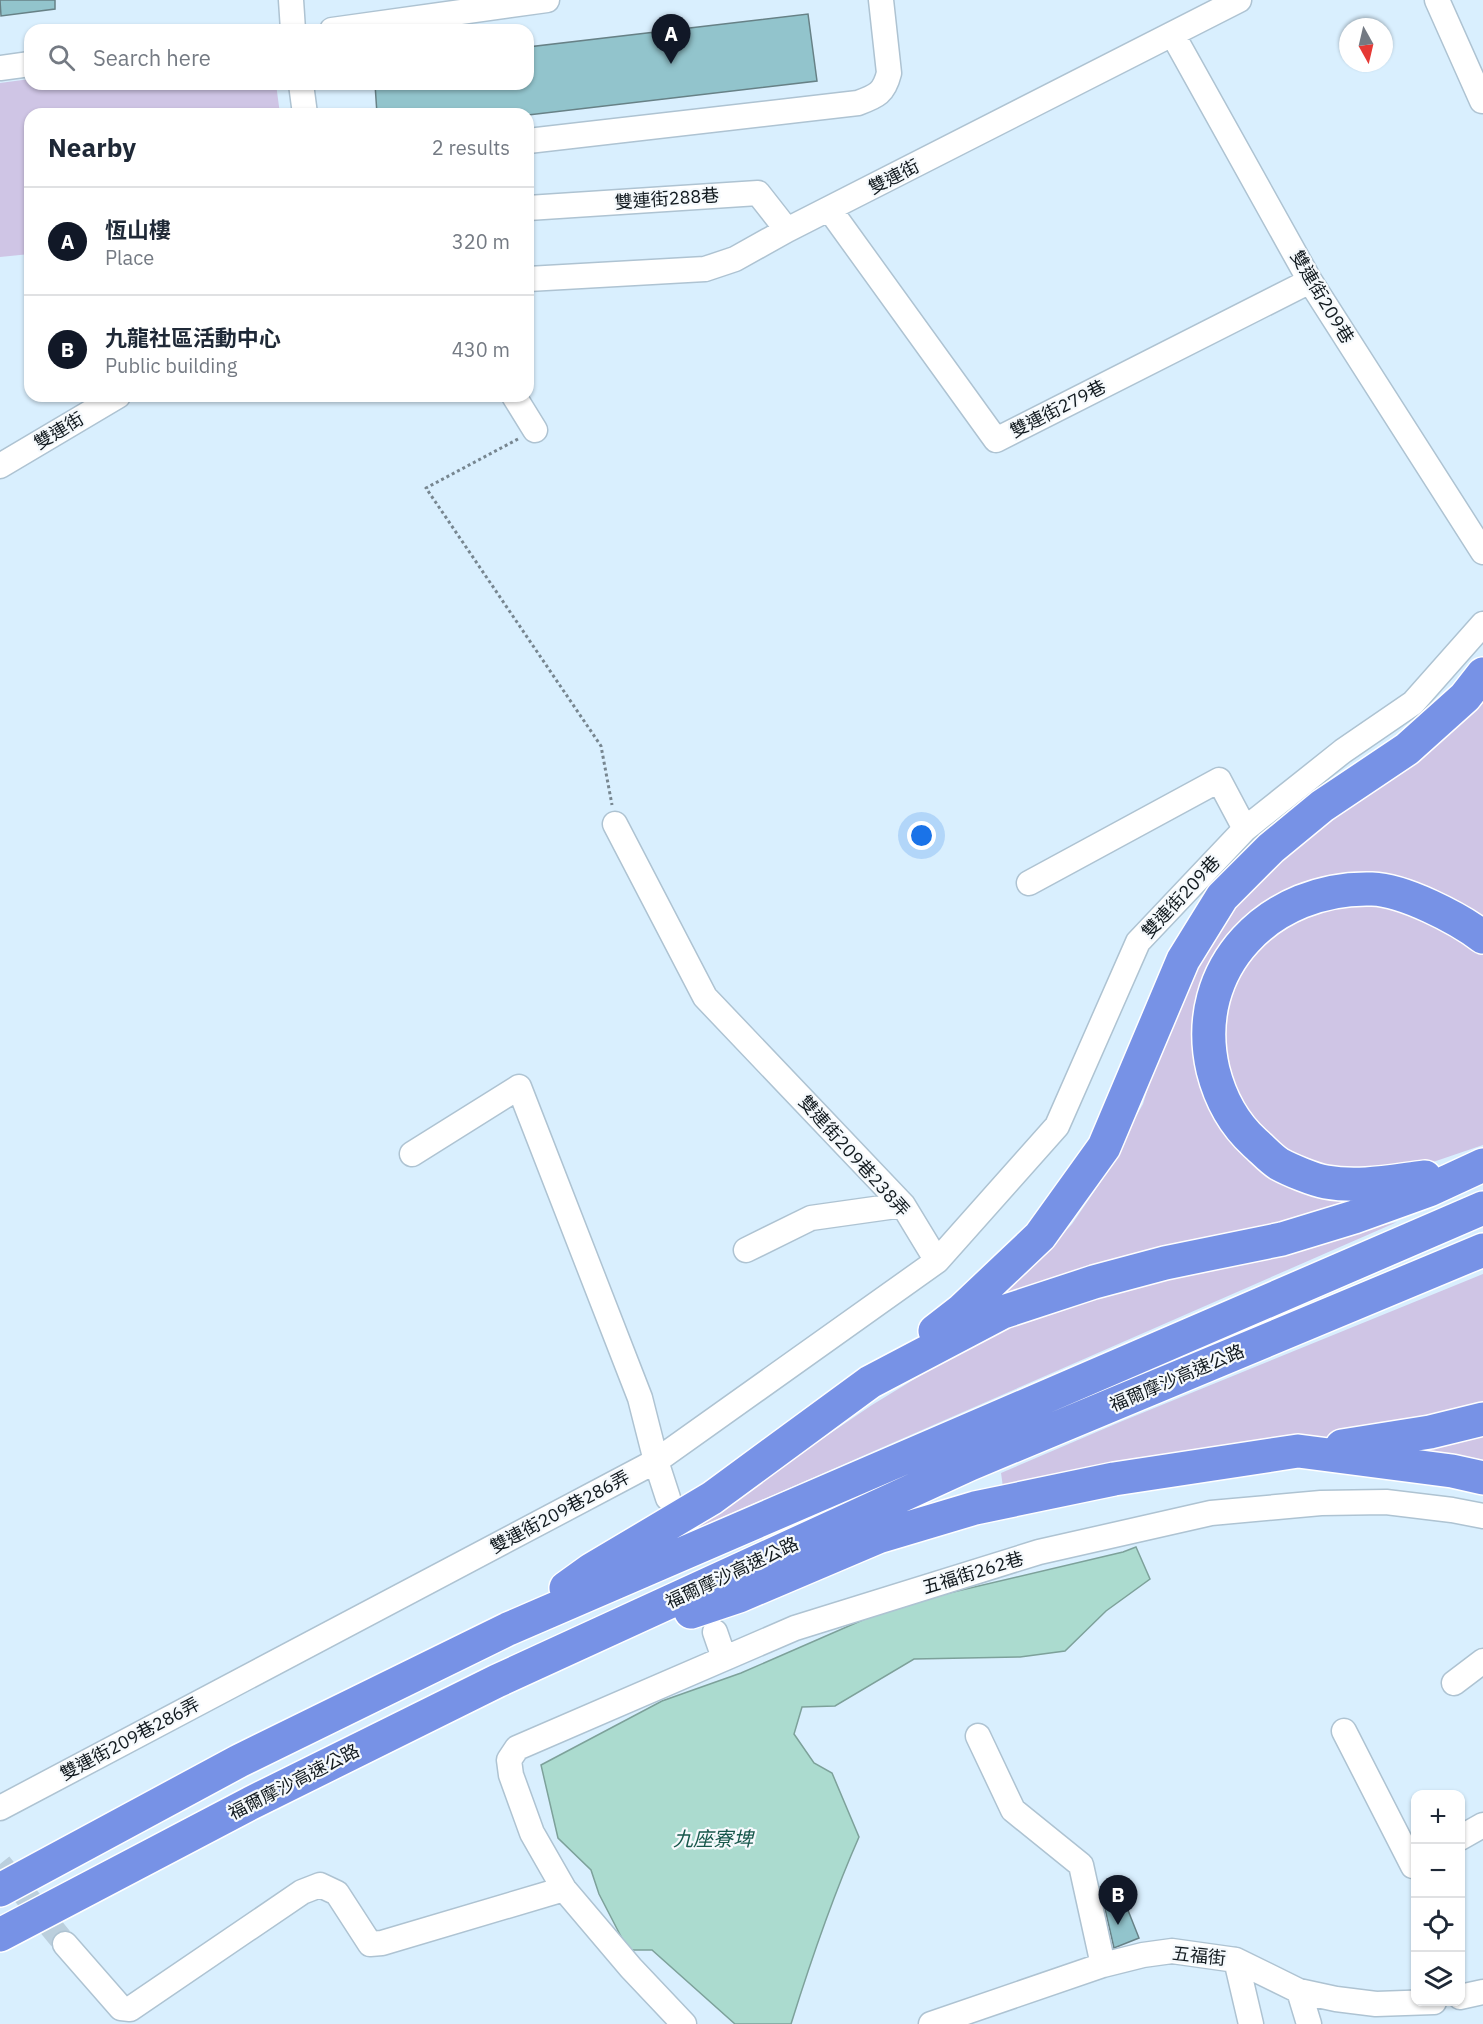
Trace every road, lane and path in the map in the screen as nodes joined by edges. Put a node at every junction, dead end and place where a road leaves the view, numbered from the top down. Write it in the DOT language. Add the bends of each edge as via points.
graph roads {
  1 [pos="291,0"];
  2 [pos="547,0"];
  3 [pos="881,0"];
  4 [pos="1239,0"];
  5 [pos="1437,0"];
  6 [pos="293,24"];
  7 [pos="375,24"];
  8 [pos="1173,35"];
  9 [pos="24,65"];
  10 [pos="0,68"];
  11 [pos="302,90"];
  12 [pos="1482,101"];
  13 [pos="304,108"];
  14 [pos="534,140"];
  15 [pos="534,208"];
  16 [pos="830,210"];
  17 [pos="787,230"];
  18 [pos="534,279"];
  19 [pos="1310,281"];
  20 [pos="108,402"];
  21 [pos="518,402"];
  22 [pos="535,430"];
  23 [pos="0,466"];
  24 [pos="1483,552"];
  25 [pos="1483,624"];
  26 [pos="1483,674"];
  27 [pos="615,824"];
  28 [pos="1245,829"];
  29 [pos="1029,883"];
  30 [pos="1483,937"];
  31 [pos="412,1154"];
  32 [pos="1483,1165"];
  33 [pos="903,1205"];
  34 [pos="1483,1208"];
  35 [pos="746,1250"];
  36 [pos="1483,1250"];
  37 [pos="937,1261"];
  38 [pos="870,1382"];
  39 [pos="1483,1419"];
  40 [pos="1298,1451"];
  41 [pos="656,1461"];
  42 [pos="1483,1478"];
  43 [pos="668,1498"];
  44 [pos="1483,1516"];
  45 [pos="508,1629"];
  46 [pos="715,1632"];
  47 [pos="724,1658"];
  48 [pos="1483,1661"];
  49 [pos="497,1680"];
  50 [pos="1454,1683"];
  51 [pos="1344,1731"];
  52 [pos="978,1736"];
  53 [pos="0,1808"];
  54 [pos="1483,1825"];
  55 [pos="1465,1836"];
  56 [pos="1411,1862"];
  57 [pos="564,1889"];
  58 [pos="0,1890"];
  59 [pos="0,1935"];
  60 [pos="65,1944"];
  61 [pos="1236,1960"];
  62 [pos="1103,1965"];
  63 [pos="1299,1991"];
  64 [pos="1483,1992"];
  65 [pos="1465,1995"];
  66 [pos="1411,2002"];
  67 [pos="939,2023"];
  68 [pos="684,2024"];
  69 [pos="1251,2024"];
  70 [pos="1309,2024"];
  1 -- 6 [label="street"];
  2 -- 7 [label="street"];
  3 -- 14 [label="street" via="889,73 877,96 858,103"];
  4 -- 8 [label="street, 雙連街"];
  5 -- 12 [label="street"];
  8 -- 16 [label="street, 雙連街"];
  8 -- 19 [label="street, 雙連街209巷"];
  9 -- 10 [label="street"];
  11 -- 13 [label="street"];
  15 -- 17 [label="street, 雙連街288巷" via="759,193"];
  16 -- 17 [label="street, 雙連街"];
  16 -- 19 [label="street, 雙連街279巷" via="996,440"];
  17 -- 18 [label="street, 雙連街" via="735,259 705,269"];
  19 -- 24 [label="street, 雙連街209巷"];
  20 -- 23 [label="street, 雙連街"];
  21 -- 22 [label="street"];
  22 -- 27 [label="path" via="426,488 602,747"];
  25 -- 28 [label="street, 雙連街209巷" via="1413,704 1343,751"];
  26 -- 38 [label="highway" via="1465,697 1407,750 1322,806 1270,848 1222,897 1183,960 1104,1147 1073,1191 1040,1236 971,1301"];
  27 -- 33 [label="street, 雙連街209巷238弄" via="705,997"];
  28 -- 29 [label="street" via="1219,780"];
  28 -- 37 [label="street, 雙連街209巷" via="1138,942 1057,1126"];
  30 -- 32 [label="highway" via="1464,922 1397,894 1374,889 1323,894 1292,904 1262,922 1241,944 1216,989 1208,1023 1216,1082 1227,1107 1245,1134 1279,1164 1324,1182 1367,1185"];
  31 -- 41 [label="street" via="519,1087 640,1398"];
  32 -- 38 [label="highway" via="1430,1190 1282,1239 1155,1265 1003,1312"];
  33 -- 35 [label="street" via="811,1218"];
  33 -- 37 [label="street, 雙連街209巷238弄"];
  34 -- 45 [label="highway, 福爾摩沙高速公路"];
  36 -- 49 [label="highway, 福爾摩沙高速公路" via="970,1464"];
  37 -- 41 [label="street"];
  38 -- 45 [label="highway" via="712,1498 591,1570"];
  39 -- 40 [label="highway" via="1430,1432"];
  40 -- 42 [label="highway"];
  40 -- 49 [label="highway" via="1114,1479 975,1508 878,1537 739,1596"];
  41 -- 43 [label="street"];
  41 -- 53 [label="street, 雙連街209巷286弄"];
  44 -- 47 [label="street, 五福街262巷" via="1386,1502 1321,1503 1211,1513 1039,1552 795,1628"];
  45 -- 58 [label="highway, 福爾摩沙高速公路" via="239,1761"];
  46 -- 47 [label="street"];
  47 -- 57 [label="street, 五福街262巷" via="517,1749 510,1760 511,1775 532,1833"];
  48 -- 50 [label="street"];
  49 -- 59 [label="highway, 福爾摩沙高速公路" via="250,1803"];
  51 -- 56 [label="street"];
  52 -- 62 [label="street" via="1013,1810 1081,1865"];
  54 -- 55 [label="street"];
  57 -- 60 [label="street" via="370,1944 337,1893 320,1885 303,1892 130,2009 121,2008"];
  57 -- 68 [label="street"];
  61 -- 62 [label="street, 五福街" via="1172,1951"];
  61 -- 63 [label="street, 五福街"];
  61 -- 69 [label="street"];
  62 -- 67 [label="street, 五福街"];
  63 -- 66 [label="street, 五福街" via="1376,2004"];
  63 -- 70 [label="street"];
  64 -- 65 [label="street"];
}
